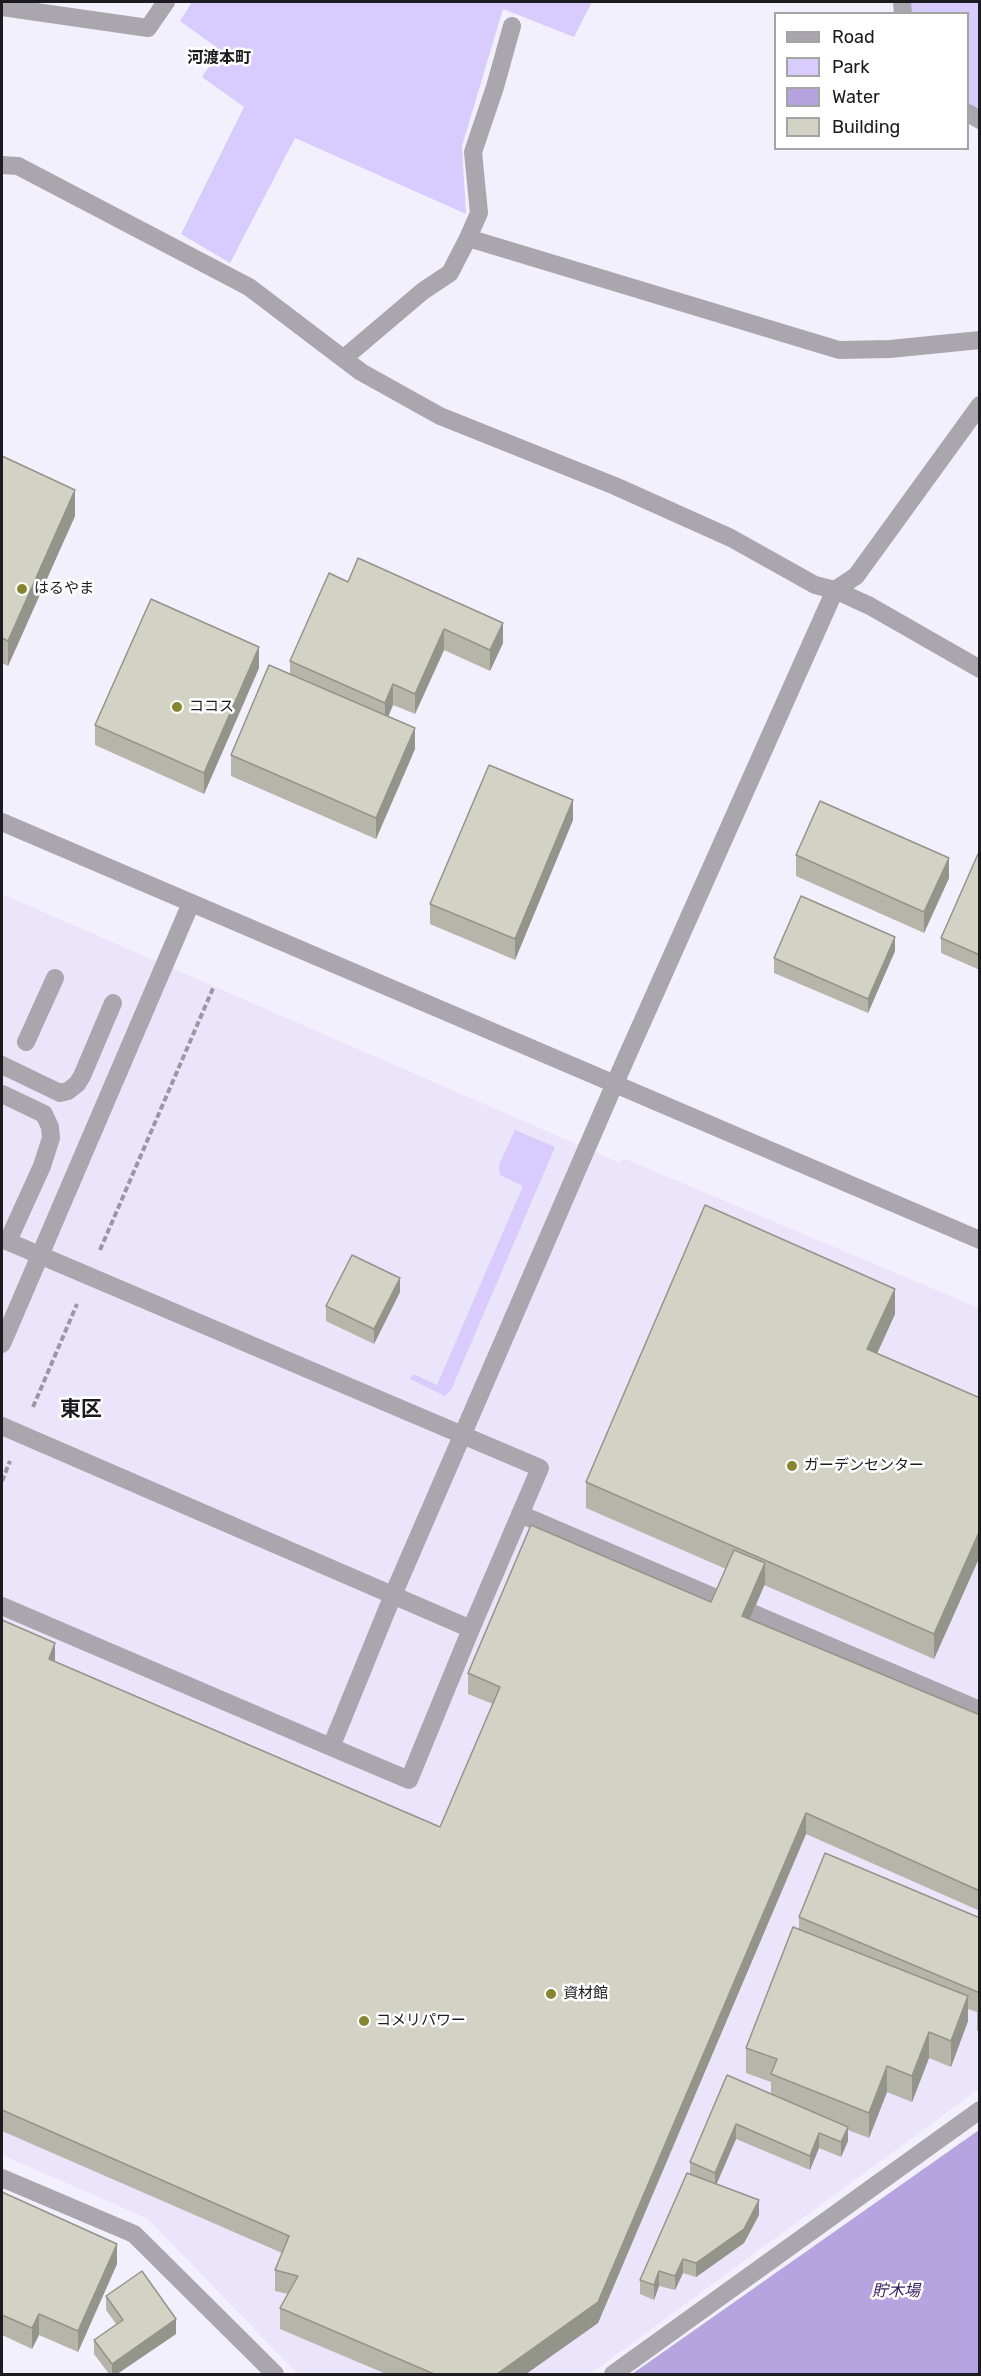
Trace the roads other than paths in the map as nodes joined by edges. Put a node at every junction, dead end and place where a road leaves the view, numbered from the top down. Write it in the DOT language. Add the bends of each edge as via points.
graph roads {
  1 [pos="166,2"];
  2 [pos="2,7"];
  3 [pos="512,26"];
  4 [pos="2,165"];
  5 [pos="468,238"];
  6 [pos="980,340"];
  7 [pos="344,358"];
  8 [pos="980,405"];
  9 [pos="834,590"];
  10 [pos="980,669"];
  11 [pos="2,822"];
  12 [pos="191,903"];
  13 [pos="55,978"];
  14 [pos="113,1003"];
  15 [pos="26,1042"];
  16 [pos="2,1065"];
  17 [pos="615,1083"];
  18 [pos="2,1094"];
  19 [pos="5,1240"];
  20 [pos="980,1240"];
  21 [pos="40,1255"];
  22 [pos="2,1344"];
  23 [pos="2,1426"];
  24 [pos="462,1435"];
  25 [pos="520,1514"];
  26 [pos="393,1595"];
  27 [pos="722,1600"];
  28 [pos="2,1606"];
  29 [pos="752,1613"];
  30 [pos="471,1629"];
  31 [pos="980,1710"];
  32 [pos="331,1747"];
  33 [pos="980,2110"];
  34 [pos="2,2178"];
  35 [pos="267,2372"];
  36 [pos="613,2374"];
  1 -- 2 [label="street" via="148,28"];
  3 -- 5 [label="street" via="473,152 479,213"];
  4 -- 7 [label="street" via="18,165 249,287"];
  5 -- 6 [label="street" via="839,350"];
  5 -- 7 [label="street" via="450,273"];
  7 -- 9 [label="street" via="361,372 440,416 625,491 731,538 815,585"];
  8 -- 9 [label="street" via="856,576"];
  9 -- 10 [label="street" via="870,606"];
  9 -- 17 [label="street"];
  11 -- 12 [label="street"];
  12 -- 17 [label="street"];
  12 -- 21 [label="street"];
  13 -- 15 [label="street"];
  14 -- 16 [label="street" via="82,1076 68,1091 60,1093"];
  17 -- 20 [label="street"];
  17 -- 24 [label="street"];
  18 -- 19 [label="street" via="44,1114 51,1138 42,1166"];
  19 -- 21 [label="street"];
  21 -- 22 [label="street"];
  21 -- 24 [label="street"];
  23 -- 26 [label="street"];
  24 -- 25 [label="street" via="540,1468"];
  24 -- 26 [label="street"];
  25 -- 27 [label="street"];
  25 -- 30 [label="street"];
  26 -- 30 [label="street"];
  26 -- 32 [label="street"];
  28 -- 32 [label="street"];
  29 -- 31 [label="street"];
  30 -- 32 [label="street" via="409,1780"];
  33 -- 36 [label="street"];
  34 -- 35 [label="street" via="134,2234"];
}
